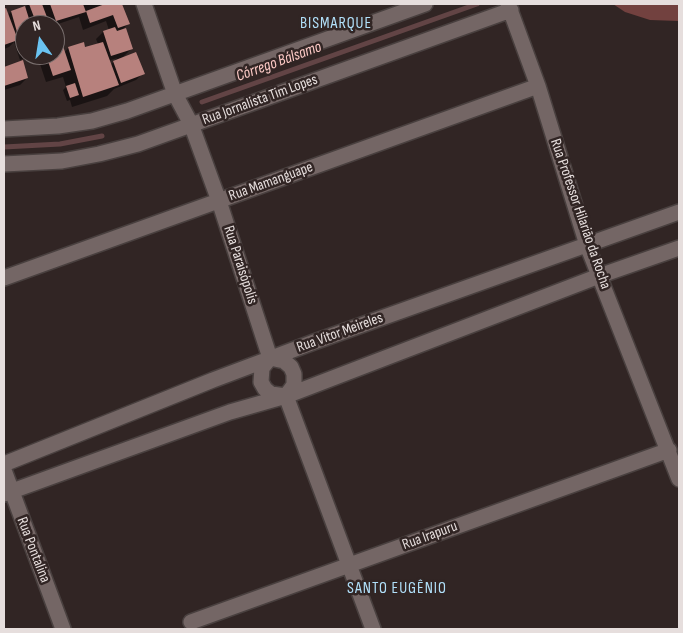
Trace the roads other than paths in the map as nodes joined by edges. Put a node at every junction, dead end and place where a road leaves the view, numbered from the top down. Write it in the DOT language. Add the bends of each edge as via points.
graph roads {
  1 [pos="144,4"];
  2 [pos="425,4"];
  3 [pos="510,7"];
  4 [pos="538,86"];
  5 [pos="175,94"];
  6 [pos="191,124"];
  7 [pos="4,129"];
  8 [pos="4,164"];
  9 [pos="219,201"];
  10 [pos="679,212"];
  11 [pos="587,245"];
  12 [pos="679,248"];
  13 [pos="599,276"];
  14 [pos="4,278"];
  15 [pos="270,358"];
  16 [pos="286,396"];
  17 [pos="669,450"];
  18 [pos="4,464"];
  19 [pos="4,470"];
  20 [pos="679,479"];
  21 [pos="7,492"];
  22 [pos="349,565"];
  23 [pos="191,622"];
  24 [pos="63,629"];
  25 [pos="373,629"];
  1 -- 5 [label="street, Rua Paraisópolis"];
  2 -- 5 [label="street"];
  3 -- 4 [label="street, Rua Professor Hilarião da Rocha"];
  3 -- 6 [label="street, Rua Jornalista Tim Lopes"];
  4 -- 9 [label="street, Rua Mamanguape"];
  4 -- 11 [label="street, Rua Professor Hilarião da Rocha"];
  5 -- 6 [label="street, Rua Paraisópolis"];
  5 -- 7 [label="street" via="92,120 58,126"];
  6 -- 8 [label="street, Rua Jornalista Tim Lopes" via="138,144 99,154 62,161"];
  6 -- 9 [label="street, Rua Paraisópolis"];
  9 -- 14 [label="street, Rua Mamanguape"];
  9 -- 15 [label="street, Rua Paraisópolis"];
  10 -- 11 [label="street, Rua Vitor Meireles"];
  11 -- 13 [label="street, Rua Professor Hilarião da Rocha"];
  11 -- 15 [label="street, Rua Vitor Meireles"];
  12 -- 13 [label="street"];
  13 -- 16 [label="street"];
  13 -- 17 [label="street, Rua Professor Hilarião da Rocha"];
  15 -- 16 [label="street" via="284,361 294,374 294,385"];
  15 -- 16 [label="street" via="262,368 261,382 271,394"];
  15 -- 18 [label="street, Rua Vitor Meireles"];
  16 -- 21 [label="street" via="230,412"];
  16 -- 22 [label="street"];
  17 -- 20 [label="street, Rua Professor Hilarião da Rocha"];
  17 -- 22 [label="street, Rua Irapuru"];
  19 -- 21 [label="street, Rua Pontalina"];
  21 -- 24 [label="street, Rua Pontalina"];
  22 -- 23 [label="street, Rua Irapuru"];
  22 -- 25 [label="street"];
}
